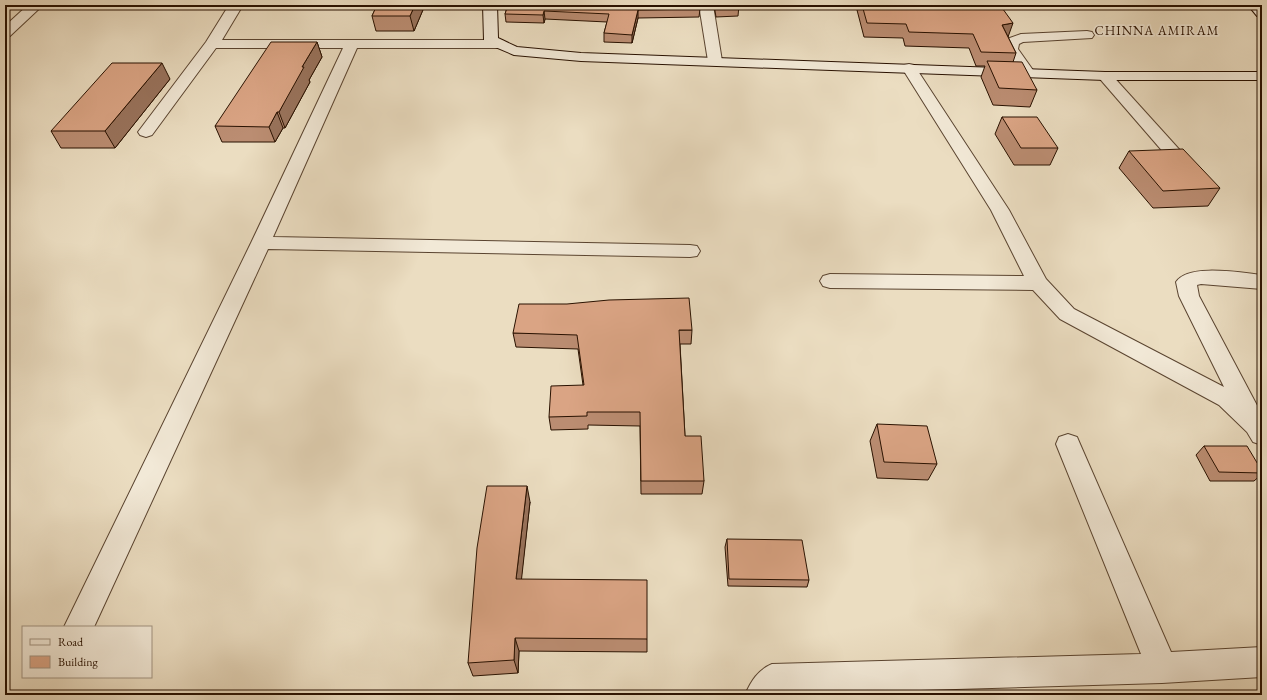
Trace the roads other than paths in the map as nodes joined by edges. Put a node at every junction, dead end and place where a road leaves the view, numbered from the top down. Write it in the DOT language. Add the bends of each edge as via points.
graph roads {
  1 [pos="36,5"];
  2 [pos="236,5"];
  3 [pos="490,5"];
  4 [pos="706,5"];
  5 [pos="1255,5"];
  6 [pos="1262,13"];
  7 [pos="5,33"];
  8 [pos="1087,35"];
  9 [pos="212,44"];
  10 [pos="352,44"];
  11 [pos="499,44"];
  12 [pos="715,61"];
  13 [pos="909,68"];
  14 [pos="1028,73"];
  15 [pos="1105,76"];
  16 [pos="1262,76"];
  17 [pos="146,132"];
  18 [pos="1198,181"];
  19 [pos="261,244"];
  20 [pos="690,251"];
  21 [pos="830,281"];
  22 [pos="1262,282"];
  23 [pos="1038,283"];
  24 [pos="1259,430"];
  25 [pos="1068,444"];
  26 [pos="79,626"];
  27 [pos="1262,662"];
  28 [pos="1162,668"];
  29 [pos="760,695"];
  1 -- 7 [label="street"];
  2 -- 9 [label="street"];
  3 -- 11 [label="street" via="491,40"];
  4 -- 12 [label="street"];
  5 -- 6 [label="street"];
  8 -- 14 [label="street" via="1021,38 1012,42 1011,49"];
  9 -- 10 [label="street"];
  9 -- 17 [label="street"];
  10 -- 11 [label="street"];
  10 -- 19 [label="street"];
  11 -- 12 [label="street" via="514,51 581,57"];
  12 -- 13 [label="street"];
  13 -- 14 [label="street"];
  13 -- 23 [label="street" via="1000,210"];
  14 -- 15 [label="street"];
  15 -- 16 [label="street"];
  15 -- 18 [label="street"];
  19 -- 20 [label="street"];
  19 -- 26 [label="street"];
  21 -- 23 [label="street"];
  22 -- 24 [label="street" via="1199,277 1186,282 1190,296"];
  23 -- 24 [label="street" via="1066,314 1227,399"];
  25 -- 28 [label="street"];
  27 -- 28 [label="street"];
  28 -- 29 [label="street" via="772,679"];
}
